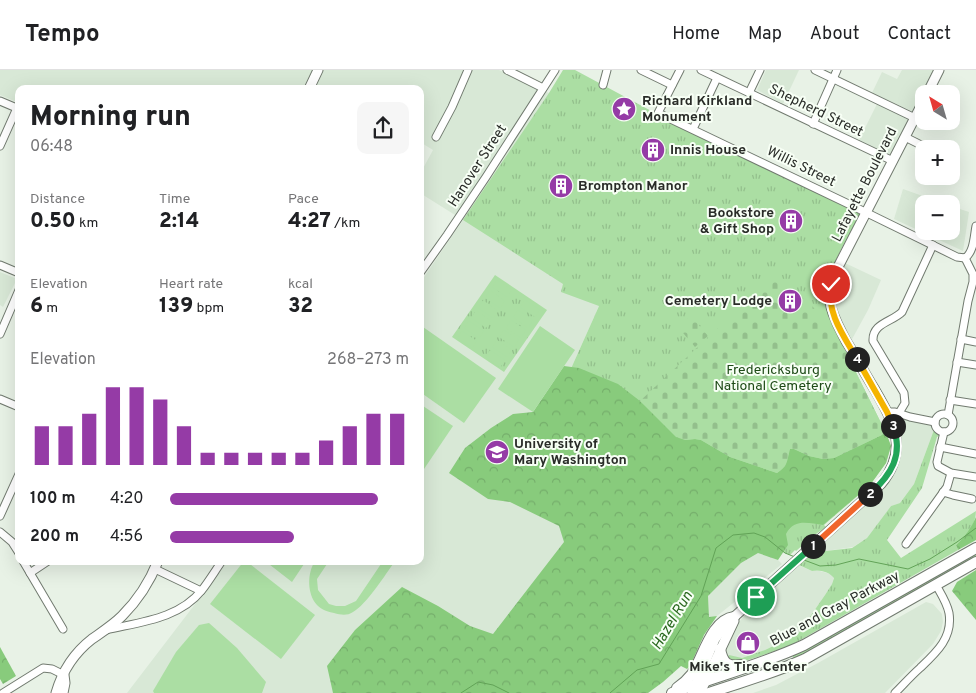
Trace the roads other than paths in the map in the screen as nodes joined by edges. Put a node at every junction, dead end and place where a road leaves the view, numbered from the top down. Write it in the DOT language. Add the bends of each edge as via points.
graph roads {
  1 [pos="318,70"];
  2 [pos="468,70"];
  3 [pos="507,70"];
  4 [pos="555,70"];
  5 [pos="607,70"];
  6 [pos="641,70"];
  7 [pos="680,70"];
  8 [pos="701,70"];
  9 [pos="760,70"];
  10 [pos="815,70"];
  11 [pos="838,70"];
  12 [pos="939,70"];
  13 [pos="717,78"];
  14 [pos="833,79"];
  15 [pos="602,84"];
  16 [pos="311,85"];
  17 [pos="672,85"];
  18 [pos="932,85"];
  19 [pos="543,88"];
  20 [pos="749,93"];
  21 [pos="0,101"];
  22 [pos="15,107"];
  23 [pos="15,114"];
  24 [pos="915,118"];
  25 [pos="813,124"];
  26 [pos="693,129"];
  27 [pos="436,137"];
  28 [pos="905,137"];
  29 [pos="915,142"];
  30 [pos="0,146"];
  31 [pos="892,162"];
  32 [pos="867,212"];
  33 [pos="976,226"];
  34 [pos="933,245"];
  35 [pos="965,258"];
  36 [pos="0,265"];
  37 [pos="424,267"];
  38 [pos="15,271"];
  39 [pos="15,299"];
  40 [pos="0,334"];
  41 [pos="961,339"];
  42 [pos="976,342"];
  43 [pos="957,362"];
  44 [pos="976,365"];
  45 [pos="0,399"];
  46 [pos="950,400"];
  47 [pos="976,404"];
  48 [pos="15,405"];
  49 [pos="887,412"];
  50 [pos="900,413"];
  51 [pos="948,415"];
  52 [pos="935,422"];
  53 [pos="944,432"];
  54 [pos="940,448"];
  55 [pos="976,454"];
  56 [pos="951,473"];
  57 [pos="976,477"];
  58 [pos="15,483"];
  59 [pos="944,492"];
  60 [pos="972,499"];
  61 [pos="0,516"];
  62 [pos="0,532"];
  63 [pos="906,544"];
  64 [pos="15,547"];
  65 [pos="976,548"];
  66 [pos="976,562"];
  67 [pos="25,565"];
  68 [pos="42,565"];
  69 [pos="157,565"];
  70 [pos="219,565"];
  71 [pos="30,574"];
  72 [pos="936,585"];
  73 [pos="201,591"];
  74 [pos="734,617"];
  75 [pos="63,629"];
  76 [pos="104,630"];
  77 [pos="720,649"];
  78 [pos="760,662"];
  79 [pos="64,675"];
  80 [pos="698,688"];
  81 [pos="721,690"];
  82 [pos="3,693"];
  83 [pos="56,693"];
  84 [pos="63,693"];
  85 [pos="671,693"];
  86 [pos="708,693"];
  87 [pos="895,693"];
  1 -- 16 [label="main road"];
  2 -- 27 [label="street"];
  3 -- 19 [label="street"];
  4 -- 19 [label="street, Hanover Street"];
  5 -- 15 [label="street"];
  6 -- 17 [label="street"];
  7 -- 17 [label="street"];
  8 -- 13 [label="street, Shepherd Street"];
  9 -- 20 [label="street"];
  10 -- 14 [label="street"];
  11 -- 14 [label="street"];
  12 -- 18 [label="main road"];
  13 -- 20 [label="street, Shepherd Street"];
  13 -- 26 [label="street"];
  14 -- 24 [label="street"];
  14 -- 25 [label="street"];
  17 -- 26 [label="street, Willis Street" via="658,113"];
  19 -- 37 [label="street, Hanover Street"];
  20 -- 25 [label="street, Shepherd Street"];
  21 -- 22 [label="street"];
  23 -- 30 [label="street"];
  24 -- 28 [label="main road, Lafayette Boulevard"];
  25 -- 31 [label="street, Shepherd Street"];
  26 -- 32 [label="street, Willis Street"];
  28 -- 29 [label="street"];
  28 -- 31 [label="main road, Lafayette Boulevard"];
  31 -- 32 [label="main road, Lafayette Boulevard"];
  32 -- 34 [label="street, Willis Street"];
  32 -- 49 [label="main road, Lafayette Boulevard" via="832,280 830,304 842,333"];
  33 -- 35 [label="street" via="972,250"];
  34 -- 35 [label="street, Willis Street"];
  34 -- 50 [label="street" via="902,312 874,333 873,341 904,393 905,403"];
  35 -- 41 [label="street" via="973,274 973,282"];
  36 -- 38 [label="street"];
  39 -- 40 [label="street"];
  41 -- 42 [label="street"];
  41 -- 43 [label="street"];
  43 -- 44 [label="street"];
  43 -- 46 [label="street"];
  45 -- 48 [label="street"];
  46 -- 47 [label="street"];
  46 -- 51 [label="street"];
  49 -- 50 [label="street"];
  49 -- 74 [label="main road, Lafayette Boulevard" via="897,445 891,470 881,484"];
  50 -- 52 [label="street"];
  51 -- 52 [label="street" via="938,417"];
  51 -- 53 [label="street" via="953,425"];
  52 -- 53 [label="street"];
  53 -- 54 [label="street"];
  54 -- 55 [label="street"];
  54 -- 56 [label="street" via="938,466"];
  56 -- 57 [label="street"];
  56 -- 59 [label="street"];
  58 -- 61 [label="street"];
  59 -- 60 [label="street"];
  59 -- 63 [label="street"];
  62 -- 64 [label="street"];
  65 -- 78 [label="highway, Blue and Gray Parkway" via="804,645"];
  66 -- 72 [label="highway, Blue and Gray Parkway"];
  67 -- 71 [label="street"];
  68 -- 71 [label="street"];
  69 -- 73 [label="street"];
  69 -- 76 [label="main road" via="133,604"];
  70 -- 73 [label="street"];
  71 -- 75 [label="street"];
  72 -- 81 [label="highway, Blue and Gray Parkway" via="805,659"];
  72 -- 87 [label="street" via="949,613 947,635 937,651"];
  73 -- 76 [label="street" via="168,615"];
  74 -- 77 [label="main road, Lafayette Boulevard"];
  74 -- 80 [label="main road, Lafayette Boulevard" via="715,639"];
  74 -- 85 [label="highway" via="715,630 692,674"];
  76 -- 79 [label="main road" via="83,646"];
  77 -- 78 [label="highway" via="724,661 731,666"];
  77 -- 80 [label="main road, Lafayette Boulevard"];
  78 -- 80 [label="highway, Blue and Gray Parkway"];
  79 -- 82 [label="street" via="43,668"];
  79 -- 83 [label="main road"];
  79 -- 84 [label="main road"];
  80 -- 85 [label="highway, Blue and Gray Parkway"];
  81 -- 86 [label="highway, Blue and Gray Parkway"];
}
